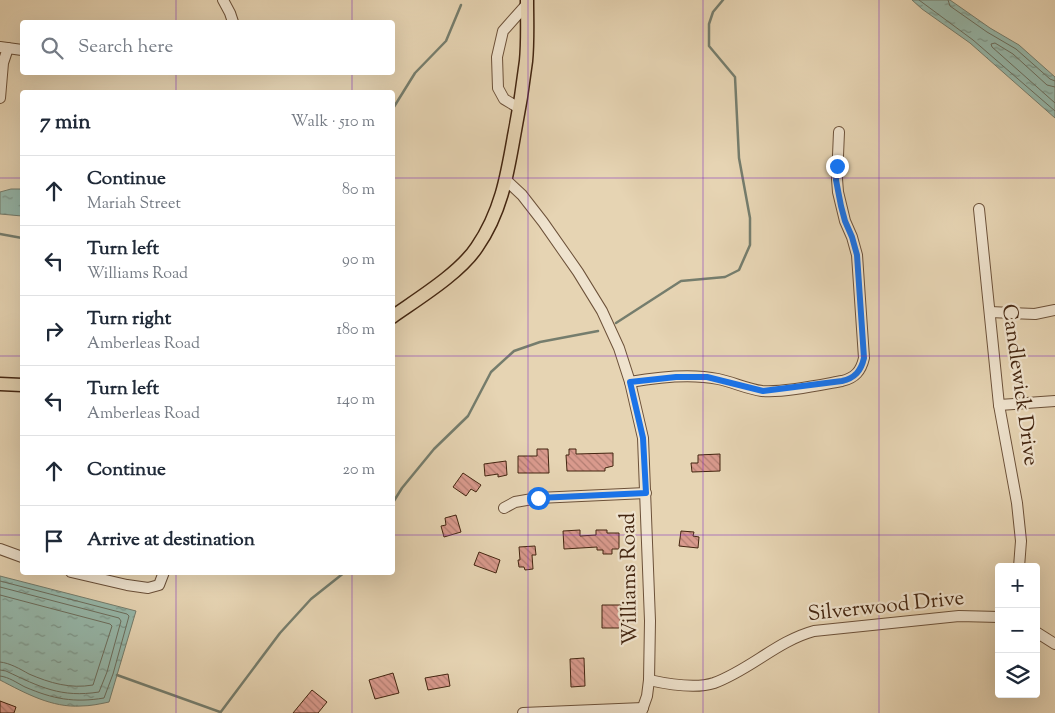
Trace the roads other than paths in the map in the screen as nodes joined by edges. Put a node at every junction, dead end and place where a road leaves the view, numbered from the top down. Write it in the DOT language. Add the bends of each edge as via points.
graph roads {
  1 [pos="223,0"];
  2 [pos="527,2"];
  3 [pos="232,20"];
  4 [pos="4,48"];
  5 [pos="20,50"];
  6 [pos="0,98"];
  7 [pos="519,108"];
  8 [pos="839,132"];
  9 [pos="507,181"];
  10 [pos="979,209"];
  11 [pos="1055,310"];
  12 [pos="990,312"];
  13 [pos="395,315"];
  14 [pos="630,382"];
  15 [pos="0,384"];
  16 [pos="20,385"];
  17 [pos="1055,401"];
  18 [pos="999,405"];
  19 [pos="646,493"];
  20 [pos="504,508"];
  21 [pos="0,549"];
  22 [pos="20,556"];
  23 [pos="1019,563"];
  24 [pos="84,575"];
  25 [pos="163,575"];
  26 [pos="995,617"];
  27 [pos="1040,635"];
  28 [pos="1055,644"];
  29 [pos="649,680"];
  30 [pos="642,710"];
  31 [pos="523,713"];
  1 -- 3 [label="street"];
  2 -- 7 [label="main road" via="526,59"];
  2 -- 7 [label="street" via="503,31 497,56 498,88 504,100"];
  4 -- 5 [label="street"];
  4 -- 6 [label="street"];
  7 -- 9 [label="main road"];
  8 -- 14 [label="street" via="836,180 858,264 864,358 857,374 842,381 772,391 707,377"];
  9 -- 13 [label="main road" via="477,247 448,276"];
  9 -- 14 [label="street, Williams Road" via="543,222 602,311"];
  10 -- 12 [label="street, Candlewick Drive"];
  11 -- 12 [label="street" via="1035,314"];
  12 -- 18 [label="street, Candlewick Drive"];
  14 -- 19 [label="street, Williams Road" via="643,438"];
  15 -- 16 [label="main road"];
  17 -- 18 [label="street"];
  18 -- 23 [label="street, Candlewick Drive" via="1017,502 1021,541"];
  19 -- 20 [label="street" via="538,498 515,502"];
  19 -- 29 [label="street, Williams Road"];
  21 -- 22 [label="street"];
  24 -- 25 [label="street" via="148,588 159,585"];
  26 -- 29 [label="street, Silverwood Drive" via="959,616 814,631 792,639 713,683 675,684"];
  27 -- 28 [label="street"];
  29 -- 30 [label="street, Williams Road"];
  30 -- 31 [label="street"];
}
